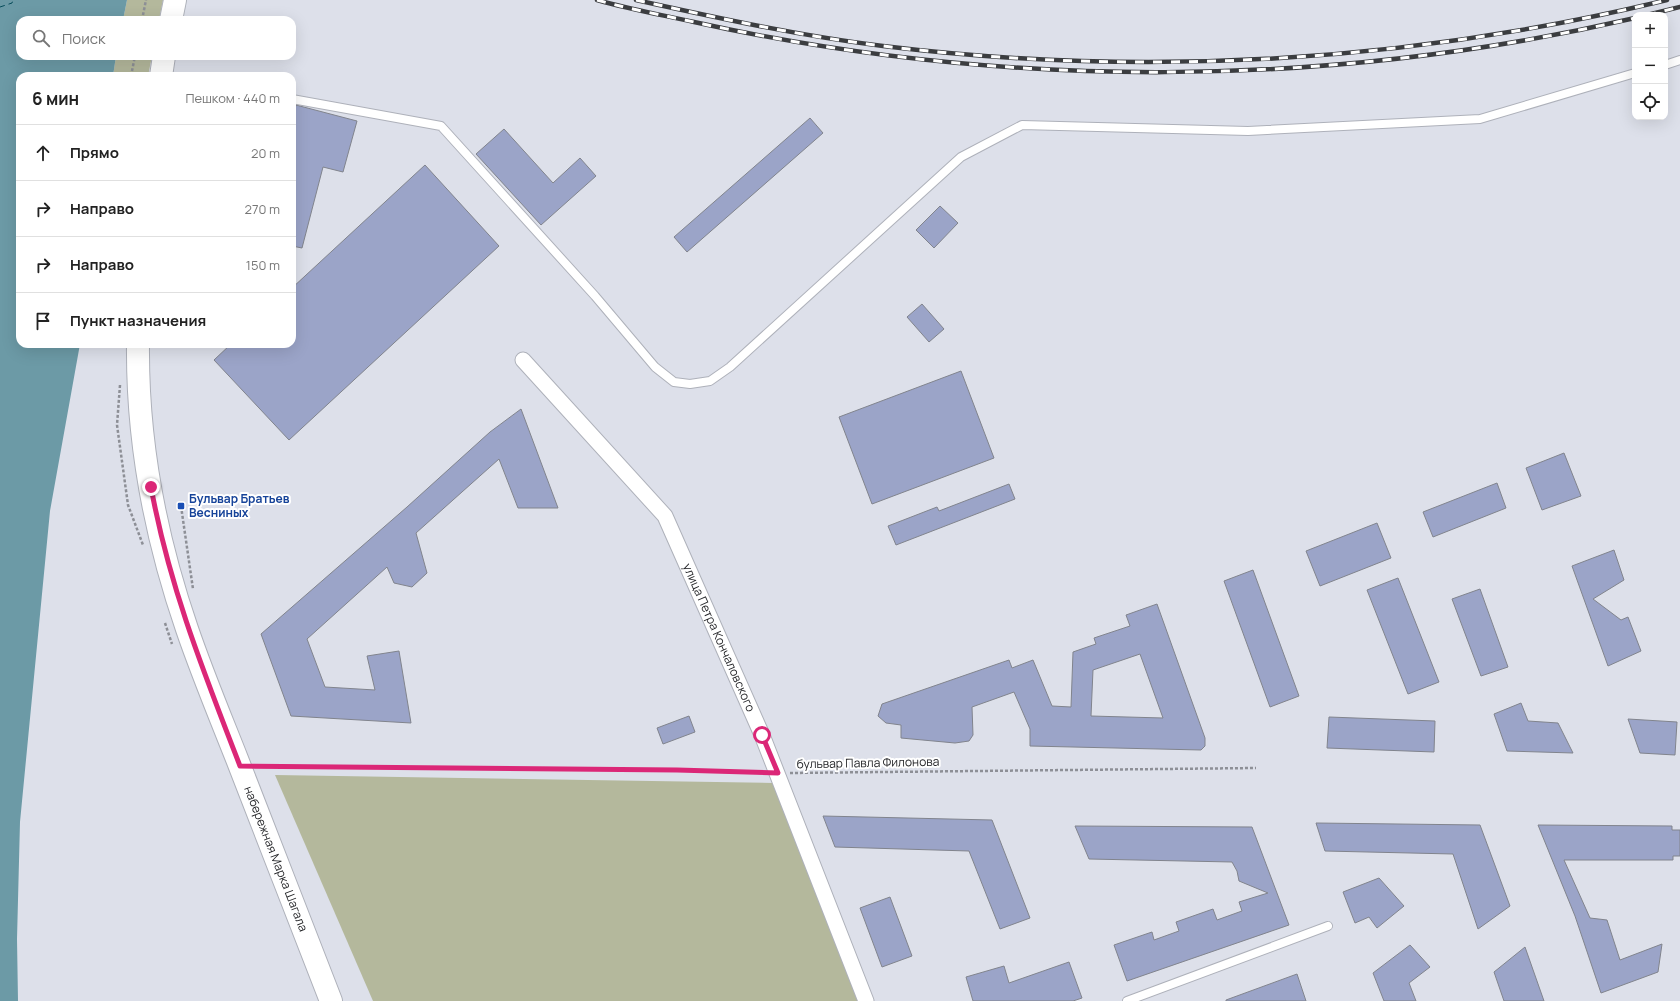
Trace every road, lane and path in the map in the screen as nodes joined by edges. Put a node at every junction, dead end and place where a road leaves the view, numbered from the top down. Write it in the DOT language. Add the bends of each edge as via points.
graph roads {
  1 [pos="146,0"];
  2 [pos="175,0"];
  3 [pos="143,16"];
  4 [pos="172,16"];
  5 [pos="134,60"];
  6 [pos="163,60"];
  7 [pos="1680,60"];
  8 [pos="1668,64"];
  9 [pos="132,72"];
  10 [pos="161,72"];
  11 [pos="1632,74"];
  12 [pos="296,100"];
  13 [pos="138,348"];
  14 [pos="523,360"];
  15 [pos="181,506"];
  16 [pos="194,592"];
  17 [pos="240,766"];
  18 [pos="1256,768"];
  19 [pos="778,773"];
  20 [pos="1328,926"];
  21 [pos="331,1001"];
  22 [pos="866,1001"];
  23 [pos="1127,1001"];
  1 -- 3 [label="path"];
  2 -- 4 [label="main road"];
  5 -- 9 [label="path"];
  6 -- 10 [label="main road"];
  7 -- 8 [label="lane"];
  11 -- 12 [label="lane" via="1480,119 1248,131 1022,124 961,157 730,367 710,381 690,384 674,382 655,367 595,296 441,126"];
  13 -- 17 [label="main road, набережная Марка Шагала" via="145,446 161,538 188,630"];
  14 -- 19 [label="street, улица Петра Кончаловского" via="665,516"];
  15 -- 16 [label="path"];
  17 -- 19 [label="path, бульвар Павла Филонова"];
  17 -- 21 [label="main road, набережная Марка Шагала"];
  18 -- 19 [label="path, бульвар Павла Филонова"];
  19 -- 22 [label="street, улица Петра Кончаловского"];
  20 -- 23 [label="lane"];
}
